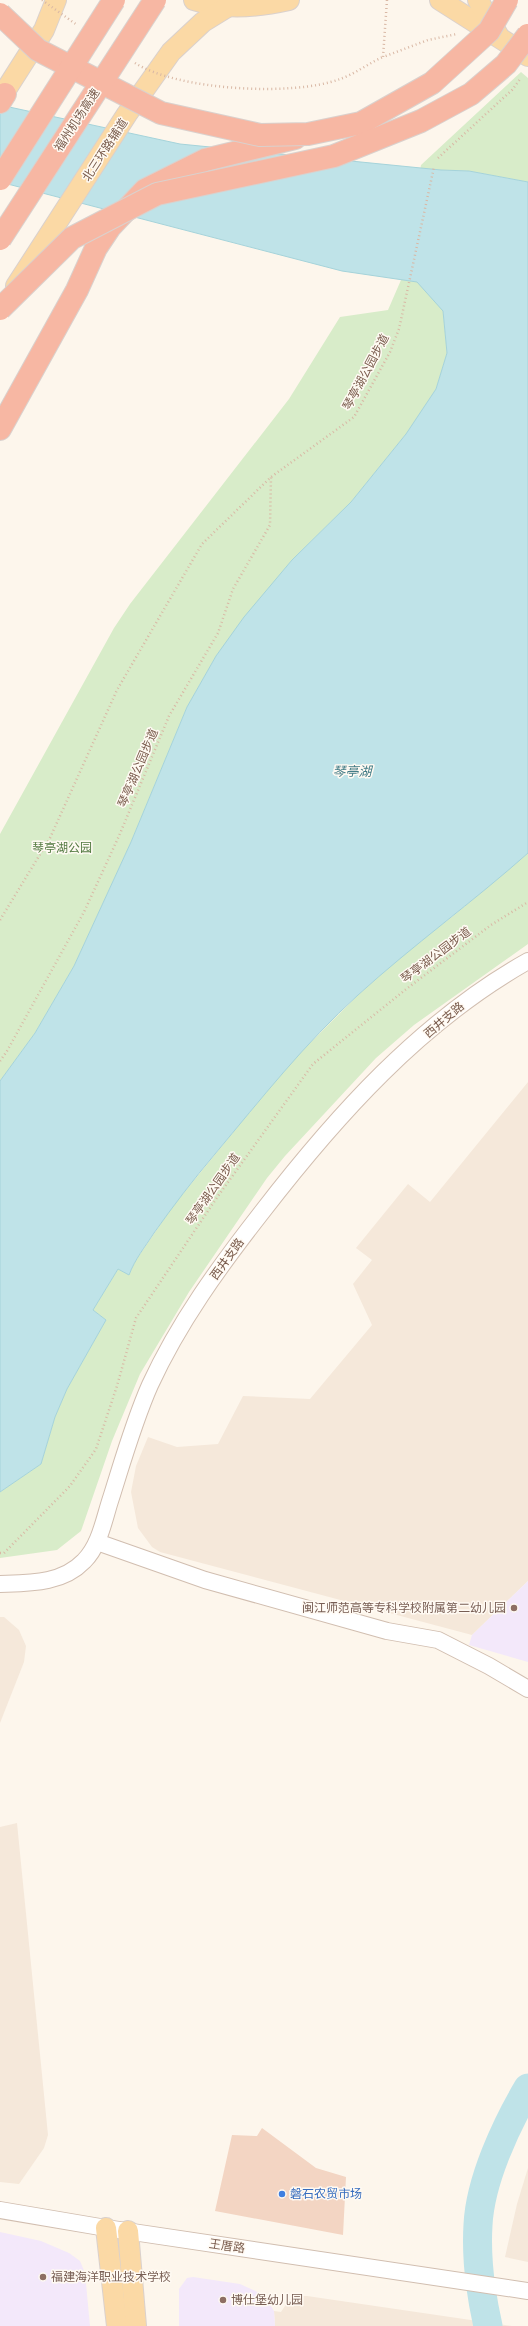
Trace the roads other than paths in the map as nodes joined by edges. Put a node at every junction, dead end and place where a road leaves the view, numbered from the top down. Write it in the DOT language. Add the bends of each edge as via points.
graph roads {
  1 [pos="56,0"];
  2 [pos="114,0"];
  3 [pos="155,0"];
  4 [pos="194,0"];
  5 [pos="289,0"];
  6 [pos="440,0"];
  7 [pos="478,0"];
  8 [pos="507,0"];
  9 [pos="229,6"];
  10 [pos="0,14"];
  11 [pos="528,35"];
  12 [pos="499,37"];
  13 [pos="526,65"];
  14 [pos="2,98"];
  15 [pos="308,134"];
  16 [pos="0,179"];
  17 [pos="0,239"];
  18 [pos="0,310"];
  19 [pos="0,429"];
  20 [pos="528,960"];
  21 [pos="97,1542"];
  22 [pos="0,1584"];
  23 [pos="528,1689"];
  24 [pos="0,2210"];
  25 [pos="106,2228"];
  26 [pos="128,2231"];
  27 [pos="528,2291"];
  28 [pos="117,2326"];
  29 [pos="136,2326"];
  1 -- 14 [label="main road" via="44,30"];
  2 -- 16 [label="highway, bridge"];
  3 -- 17 [label="highway, 福州机场高速, bridge"];
  4 -- 9 [label="main road" via="209,5"];
  5 -- 9 [label="main road" via="262,6"];
  6 -- 12 [label="main road"];
  7 -- 12 [label="main road"];
  8 -- 15 [label="highway, bridge" via="489,31 432,83 361,123"];
  9 -- 18 [label="main road, 北三环路辅道" via="202,22 171,52 127,114"];
  10 -- 15 [label="highway, bridge" via="38,50 161,113 260,135"];
  11 -- 18 [label="highway, bridge" via="506,64 471,94 421,121 334,156 156,194 142,201 72,238"];
  12 -- 13 [label="main road"];
  15 -- 19 [label="highway, bridge" via="205,160 145,190 110,227 96,248 77,290"];
  20 -- 21 [label="street, 西井支路" via="466,1002 397,1060 358,1098 288,1179 227,1258 178,1330 149,1388 136,1420"];
  21 -- 22 [label="street, 西井支路" via="84,1561 67,1574 43,1582"];
  21 -- 23 [label="street" via="205,1580 387,1631 438,1640"];
  24 -- 25 [label="street, 王厝路"];
  25 -- 26 [label="street, 王厝路"];
  25 -- 28 [label="main road"];
  26 -- 27 [label="street, 王厝路"];
  26 -- 29 [label="main road"];
}
